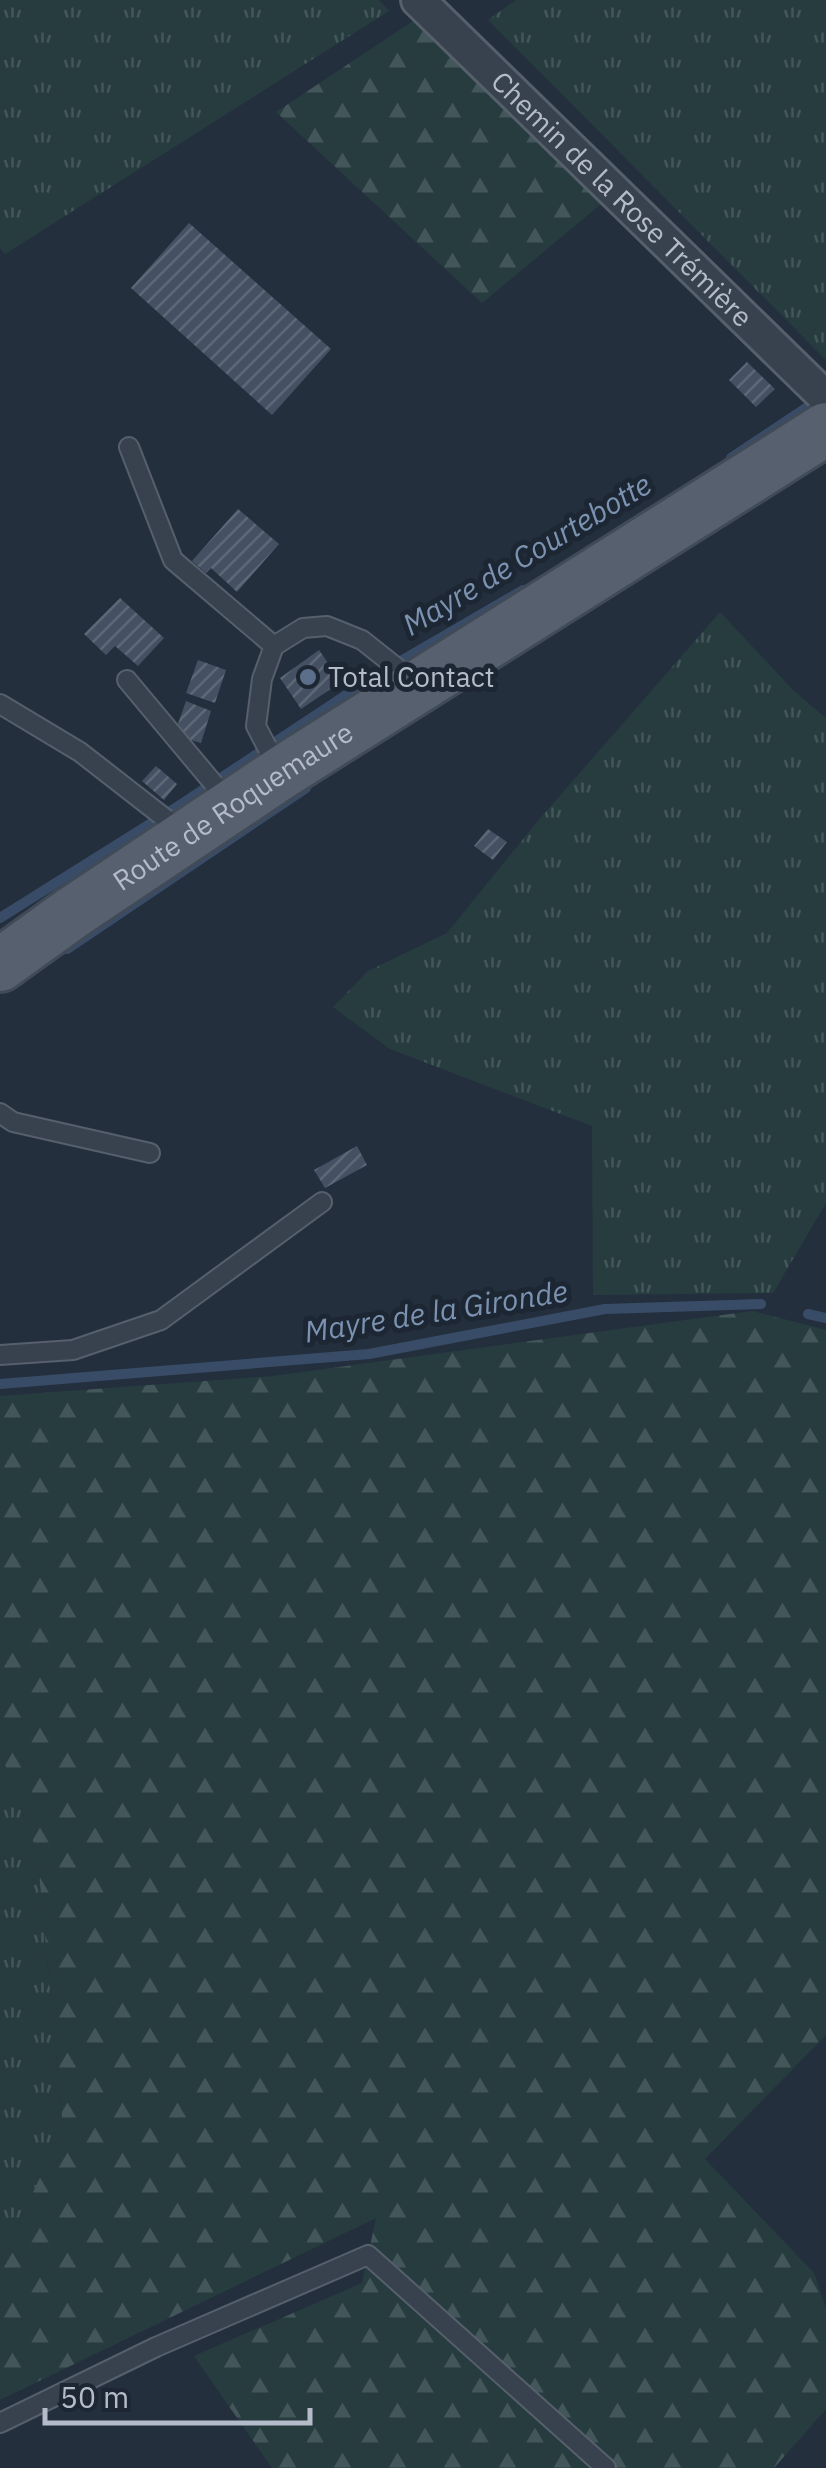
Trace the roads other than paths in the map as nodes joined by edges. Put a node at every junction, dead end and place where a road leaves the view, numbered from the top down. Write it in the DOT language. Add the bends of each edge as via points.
graph roads {
  1 [pos="418,0"];
  2 [pos="826,398"];
  3 [pos="826,429"];
  4 [pos="128,447"];
  5 [pos="274,646"];
  6 [pos="126,680"];
  7 [pos="419,686"];
  8 [pos="0,704"];
  9 [pos="281,773"];
  10 [pos="232,805"];
  11 [pos="186,835"];
  12 [pos="0,966"];
  13 [pos="0,1113"];
  14 [pos="150,1153"];
  15 [pos="322,1202"];
  16 [pos="0,1356"];
  17 [pos="0,2423"];
  18 [pos="606,2468"];
  1 -- 2 [label="street, Chemin de la Rose Trémière"];
  3 -- 7 [label="main road, Route de Roquemaure"];
  4 -- 5 [label="lane" via="173,560"];
  5 -- 7 [label="lane" via="303,628 327,626 362,640"];
  5 -- 9 [label="lane" via="256,726"];
  6 -- 10 [label="lane"];
  7 -- 9 [label="main road, Route de Roquemaure"];
  8 -- 11 [label="lane" via="80,752"];
  9 -- 10 [label="main road, Route de Roquemaure"];
  10 -- 11 [label="main road, Route de Roquemaure"];
  11 -- 12 [label="main road, Route de Roquemaure"];
  13 -- 14 [label="lane" via="13,1122"];
  15 -- 16 [label="lane" via="161,1320 72,1350"];
  17 -- 18 [label="lane" via="156,2346 368,2255"];
}
